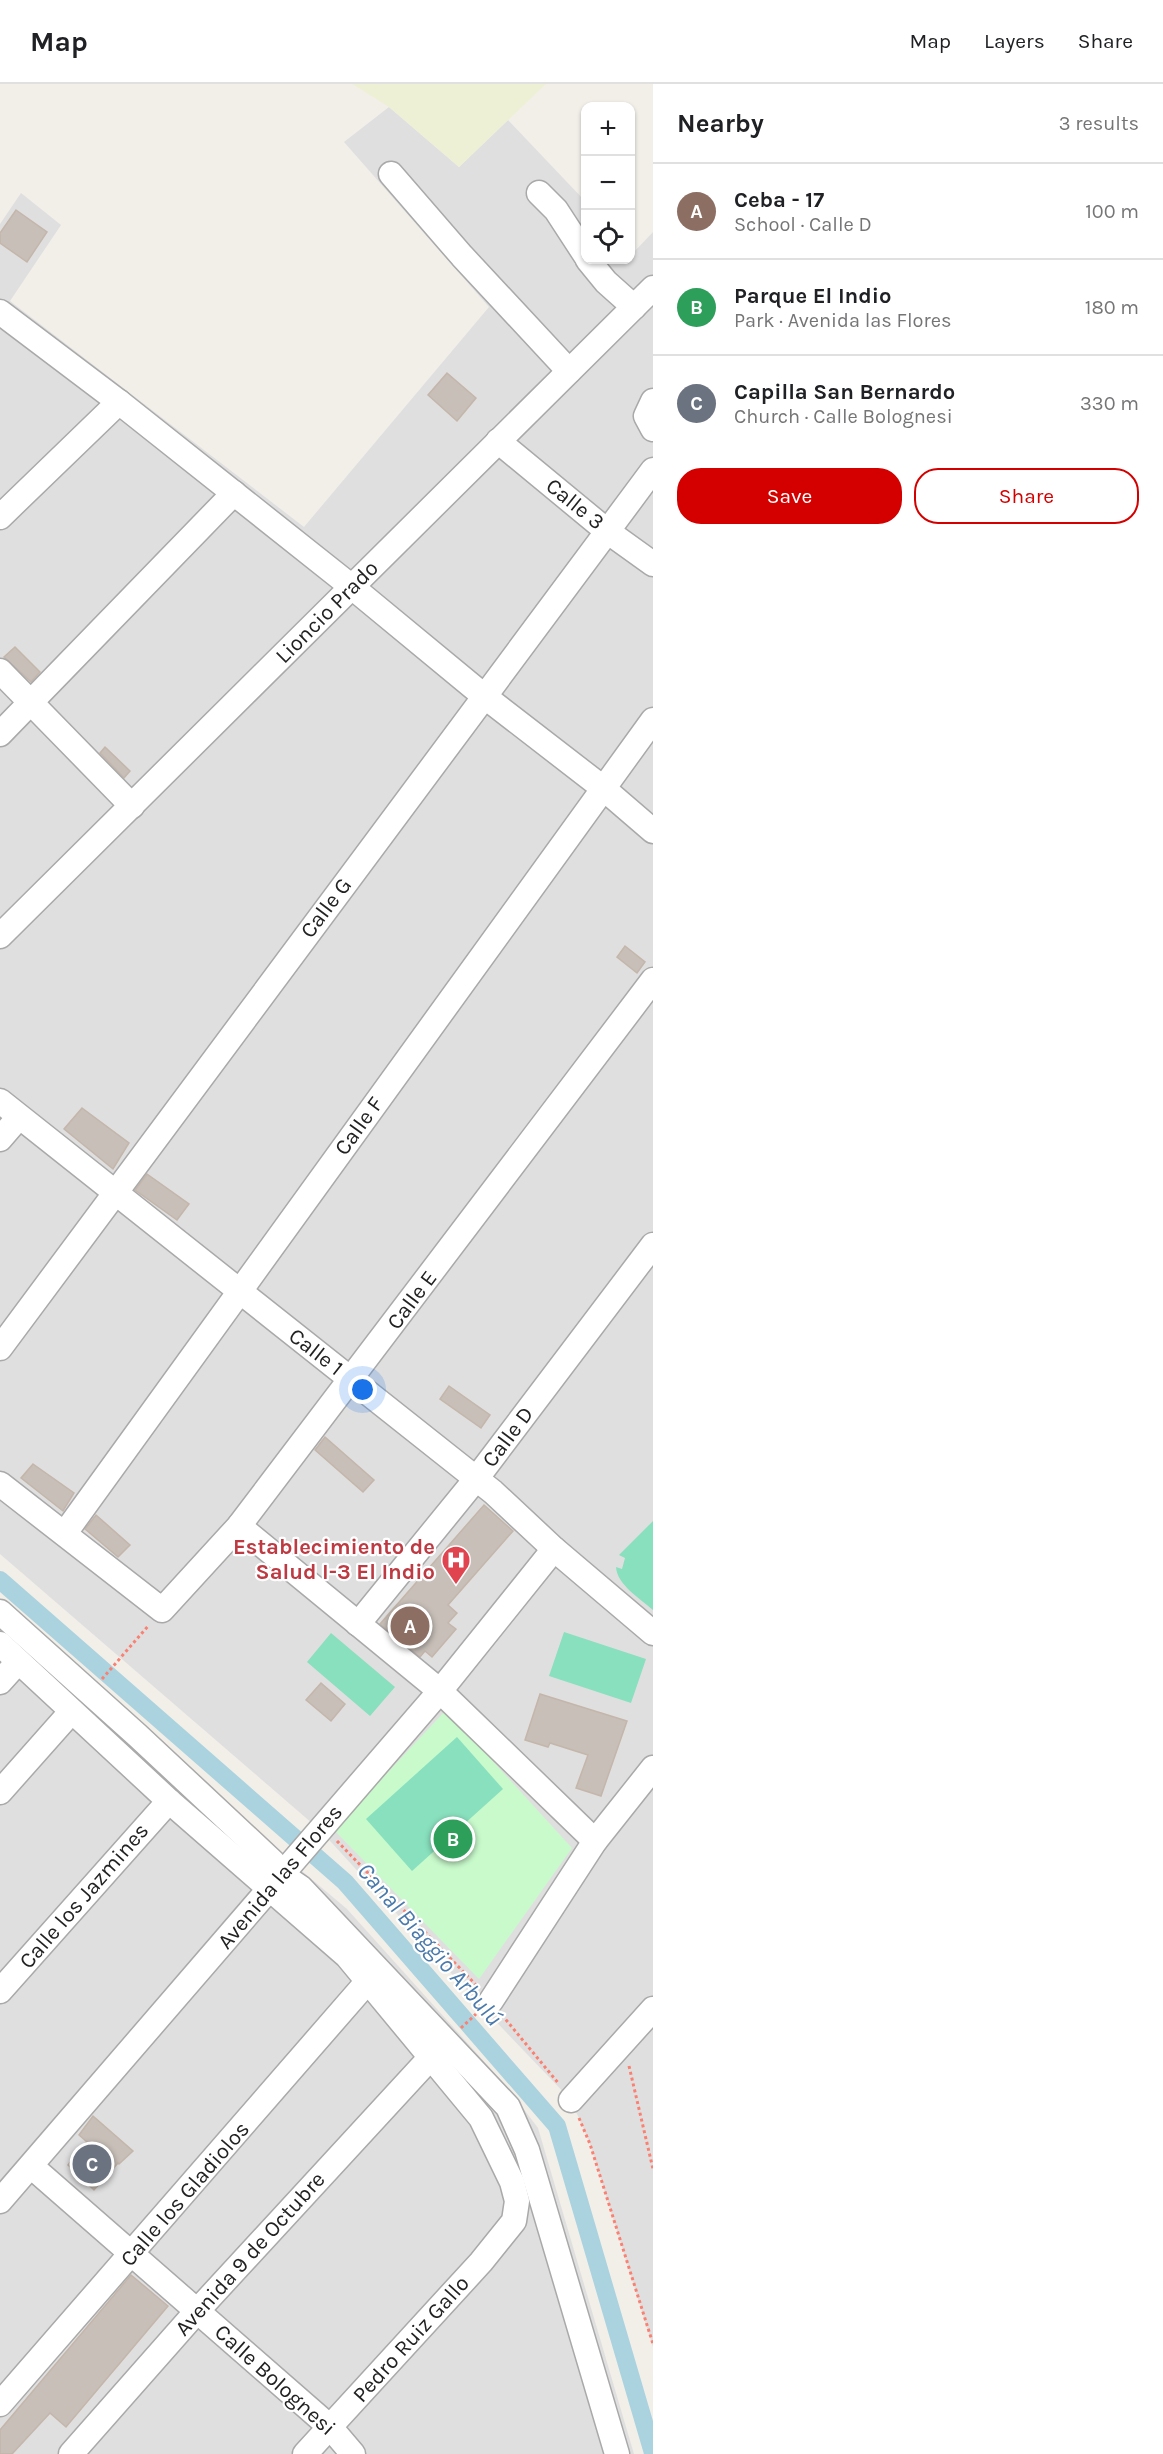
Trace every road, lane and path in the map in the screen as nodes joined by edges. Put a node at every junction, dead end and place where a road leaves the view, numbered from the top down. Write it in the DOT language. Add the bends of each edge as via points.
graph roads {
  1 [pos="391,174"];
  2 [pos="539,193"];
  3 [pos="581,249"];
  4 [pos="592,264"];
  5 [pos="653,288"];
  6 [pos="634,307"];
  7 [pos="0,312"];
  8 [pos="569,371"];
  9 [pos="653,401"];
  10 [pos="120,402"];
  11 [pos="653,429"];
  12 [pos="498,441"];
  13 [pos="653,470"];
  14 [pos="234,493"];
  15 [pos="0,517"];
  16 [pos="607,531"];
  17 [pos="653,564"];
  18 [pos="352,587"];
  19 [pos="0,671"];
  20 [pos="484,696"];
  21 [pos="31,703"];
  22 [pos="653,720"];
  23 [pos="0,734"];
  24 [pos="603,788"];
  25 [pos="132,806"];
  26 [pos="653,831"];
  27 [pos="0,936"];
  28 [pos="653,980"];
  29 [pos="0,1101"];
  30 [pos="19,1117"];
  31 [pos="0,1139"];
  32 [pos="114,1192"];
  33 [pos="653,1245"];
  34 [pos="239,1291"];
  35 [pos="0,1348"];
  36 [pos="352,1380"];
  37 [pos="476,1479"];
  38 [pos="0,1484"];
  39 [pos="239,1527"];
  40 [pos="65,1533"];
  41 [pos="554,1549"];
  42 [pos="162,1610"];
  43 [pos="0,1612"];
  44 [pos="358,1624"];
  45 [pos="653,1633"];
  46 [pos="0,1644"];
  47 [pos="18,1662"];
  48 [pos="101,1680"];
  49 [pos="0,1682"];
  50 [pos="440,1691"];
  51 [pos="71,1712"];
  52 [pos="653,1768"];
  53 [pos="0,1792"];
  54 [pos="169,1800"];
  55 [pos="321,1828"];
  56 [pos="595,1841"];
  57 [pos="281,1876"];
  58 [pos="368,1981"];
  59 [pos="0,1991"];
  60 [pos="487,2005"];
  61 [pos="653,2009"];
  62 [pos="460,2029"];
  63 [pos="620,2045"];
  64 [pos="432,2056"];
  65 [pos="571,2100"];
  66 [pos="32,2166"];
  67 [pos="653,2169"];
  68 [pos="0,2202"];
  69 [pos="133,2254"];
  70 [pos="198,2310"];
  71 [pos="653,2344"];
  72 [pos="0,2404"];
  73 [pos="330,2427"];
  74 [pos="71,2454"];
  75 [pos="305,2454"];
  76 [pos="353,2454"];
  77 [pos="617,2454"];
  1 -- 8 [label="street"];
  2 -- 3 [label="street" via="556,210"];
  4 -- 6 [label="street"];
  5 -- 6 [label="street, Lioncio Prado"];
  6 -- 8 [label="street, Lioncio Prado"];
  7 -- 10 [label="street"];
  8 -- 12 [label="street, Lioncio Prado"];
  9 -- 11 [label="street" via="646,416"];
  10 -- 14 [label="street"];
  10 -- 15 [label="street"];
  12 -- 16 [label="street, Calle 3"];
  12 -- 18 [label="street, Lioncio Prado"];
  13 -- 16 [label="street, Calle G"];
  14 -- 18 [label="street"];
  14 -- 21 [label="street"];
  16 -- 17 [label="street, Calle 3"];
  16 -- 20 [label="street, Calle G"];
  18 -- 20 [label="street"];
  18 -- 25 [label="street, Lioncio Prado"];
  19 -- 21 [label="street"];
  20 -- 24 [label="street"];
  20 -- 32 [label="street, Calle G"];
  21 -- 23 [label="street"];
  21 -- 25 [label="street"];
  22 -- 24 [label="street, Calle F"];
  24 -- 26 [label="street"];
  24 -- 34 [label="street, Calle F"];
  25 -- 27 [label="street, Lioncio Prado"];
  28 -- 36 [label="street, Calle E"];
  29 -- 30 [label="street, Calle 1"];
  30 -- 31 [label="street"];
  30 -- 32 [label="street, Calle 1"];
  32 -- 34 [label="street, Calle 1"];
  32 -- 35 [label="street, Calle G"];
  33 -- 37 [label="street, Calle D"];
  34 -- 36 [label="street, Calle 1"];
  34 -- 40 [label="street, Calle F"];
  36 -- 37 [label="street, Calle 1"];
  36 -- 39 [label="street, Calle E"];
  37 -- 41 [label="street, Calle 1"];
  37 -- 44 [label="street, Calle D"];
  38 -- 40 [label="street"];
  39 -- 42 [label="street, Calle E"];
  39 -- 44 [label="street"];
  40 -- 42 [label="street"];
  41 -- 45 [label="street, Calle 1"];
  41 -- 50 [label="street, Avenida las Flores"];
  42 -- 48 [label="path"];
  43 -- 57 [label="street" via="273,1862"];
  44 -- 50 [label="street"];
  46 -- 47 [label="street"];
  47 -- 49 [label="street"];
  47 -- 51 [label="street"];
  50 -- 55 [label="street, Avenida las Flores"];
  50 -- 56 [label="street"];
  51 -- 53 [label="street"];
  51 -- 54 [label="street"];
  52 -- 56 [label="street"];
  54 -- 57 [label="street"];
  54 -- 59 [label="street, Calle los Jazmines"];
  55 -- 57 [label="street, Avenida las Flores"];
  55 -- 60 [label="path"];
  56 -- 60 [label="street"];
  57 -- 58 [label="street"];
  57 -- 66 [label="street, Avenida las Flores"];
  57 -- 77 [label="street" via="301,1888 508,2107 527,2150"];
  58 -- 64 [label="street"];
  58 -- 69 [label="street, Calle los Gladiolos"];
  60 -- 62 [label="path"];
  60 -- 65 [label="path"];
  61 -- 63 [label="street"];
  63 -- 65 [label="street"];
  63 -- 67 [label="path" via="629,2064"];
  64 -- 70 [label="street, Avenida 9 de Octubre"];
  64 -- 73 [label="street, Pedro Ruiz Gallo" via="481,2118 512,2181 517,2201 514,2221"];
  65 -- 71 [label="path" via="590,2144"];
  66 -- 68 [label="street, Avenida las Flores"];
  66 -- 69 [label="street, Calle Bolognesi"];
  69 -- 70 [label="street, Calle Bolognesi"];
  69 -- 72 [label="street, Calle los Gladiolos"];
  70 -- 73 [label="street, Calle Bolognesi"];
  70 -- 74 [label="street, Avenida 9 de Octubre"];
  73 -- 75 [label="street, Pedro Ruiz Gallo"];
  73 -- 76 [label="street, Calle Bolognesi"];
}
